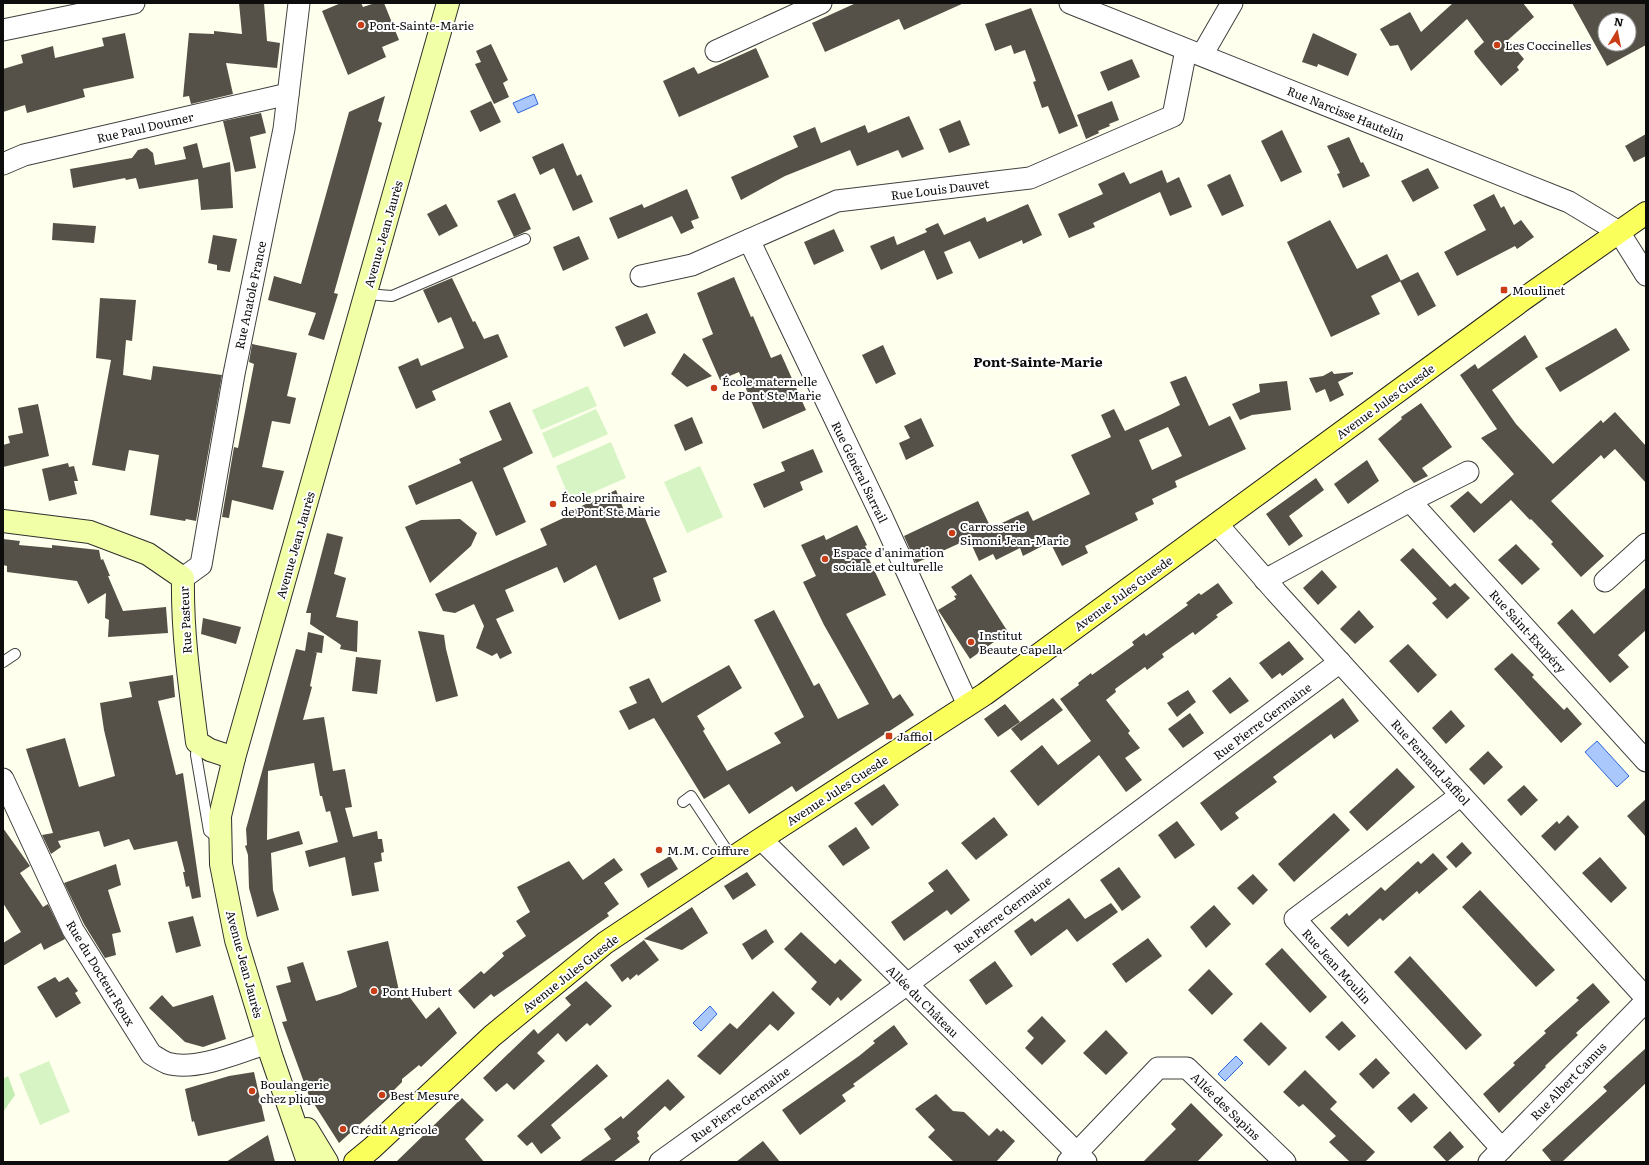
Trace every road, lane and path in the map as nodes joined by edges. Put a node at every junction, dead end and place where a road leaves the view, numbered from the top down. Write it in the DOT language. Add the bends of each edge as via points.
graph roads {
  1 [pos="134,3"];
  2 [pos="299,3"];
  3 [pos="448,3"];
  4 [pos="821,3"];
  5 [pos="1070,3"];
  6 [pos="1232,3"];
  7 [pos="3,30"];
  8 [pos="716,51"];
  9 [pos="1194,52"];
  10 [pos="288,94"];
  11 [pos="3,164"];
  12 [pos="1646,213"];
  13 [pos="1618,232"];
  14 [pos="525,239"];
  15 [pos="749,240"];
  16 [pos="1646,275"];
  17 [pos="641,276"];
  18 [pos="366,294"];
  19 [pos="1468,472"];
  20 [pos="1410,501"];
  21 [pos="3,521"];
  22 [pos="1217,524"];
  23 [pos="1646,544"];
  24 [pos="183,578"];
  25 [pos="1265,580"];
  26 [pos="1605,581"];
  27 [pos="15,654"];
  28 [pos="3,662"];
  29 [pos="1340,662"];
  30 [pos="968,705"];
  31 [pos="197,742"];
  32 [pos="234,758"];
  33 [pos="1646,761"];
  34 [pos="3,779"];
  35 [pos="1461,795"];
  36 [pos="683,802"];
  37 [pos="761,839"];
  38 [pos="221,840"];
  39 [pos="732,858"];
  40 [pos="906,984"];
  41 [pos="1646,998"];
  42 [pos="1646,1001"];
  43 [pos="267,1043"];
  44 [pos="283,1091"];
  45 [pos="306,1154"];
  46 [pos="1496,1155"];
  47 [pos="1077,1159"];
  48 [pos="320,1162"];
  49 [pos="327,1162"];
  50 [pos="355,1162"];
  51 [pos="660,1162"];
  52 [pos="1285,1162"];
  1 -- 7 [label="street"];
  2 -- 10 [label="street, Rue Anatole France"];
  3 -- 18 [label="main road, Avenue Jean Jaurès"];
  4 -- 8 [label="street"];
  5 -- 9 [label="street, Rue Narcisse Hautelin"];
  6 -- 9 [label="street"];
  9 -- 13 [label="street, Rue Narcisse Hautelin" via="1569,202"];
  9 -- 15 [label="street, Rue Louis Dauvet" via="1173,116 1030,178 837,201"];
  10 -- 11 [label="street, Rue Paul Doumer" via="24,155"];
  10 -- 24 [label="street, Rue Anatole France" via="284,129 234,374 200,564"];
  12 -- 13 [label="main road, Avenue Jules Guesde"];
  13 -- 16 [label="street"];
  13 -- 22 [label="main road, Avenue Jules Guesde"];
  14 -- 18 [label="lane" via="392,296"];
  15 -- 17 [label="street, Rue Louis Dauvet" via="692,265"];
  15 -- 30 [label="street, Rue Général Sarrail" via="881,515"];
  18 -- 32 [label="main road, Avenue Jean Jaurès"];
  19 -- 20 [label="street"];
  20 -- 25 [label="street"];
  20 -- 33 [label="street, Rue Saint-Exupéry"];
  21 -- 24 [label="main road, Rue Pasteur" via="90,532 148,554"];
  22 -- 25 [label="street, Rue Fernand Jaffiol"];
  22 -- 30 [label="main road, Avenue Jules Guesde"];
  23 -- 26 [label="street"];
  24 -- 31 [label="main road, Rue Pasteur" via="182,606"];
  25 -- 29 [label="street, Rue Fernand Jaffiol"];
  27 -- 28 [label="lane"];
  29 -- 35 [label="street, Rue Fernand Jaffiol"];
  29 -- 40 [label="street, Rue Pierre Germaine"];
  30 -- 37 [label="main road, Avenue Jules Guesde"];
  31 -- 32 [label="main road" via="210,750"];
  31 -- 38 [label="lane" via="196,755 209,830"];
  32 -- 38 [label="main road, Avenue Jean Jaurès" via="220,816"];
  34 -- 43 [label="street, Rue du Docteur Roux" via="73,930 151,1054 167,1063 181,1066 198,1064"];
  35 -- 41 [label="street, Rue Fernand Jaffiol"];
  35 -- 46 [label="street, Rue Jean Moulin" via="1296,919"];
  36 -- 39 [label="lane" via="691,796"];
  37 -- 39 [label="main road, Avenue Jules Guesde"];
  37 -- 40 [label="street, Allée du Château"];
  38 -- 43 [label="main road, Avenue Jean Jaurès" via="222,864 236,940"];
  39 -- 50 [label="main road, Avenue Jules Guesde" via="605,943 492,1036"];
  40 -- 47 [label="street, Allée du Château"];
  40 -- 51 [label="street, Rue Pierre Germaine"];
  42 -- 46 [label="street, Rue Albert Camus"];
  43 -- 44 [label="main road, Avenue Jean Jaurès"];
  44 -- 45 [label="main road, Avenue Jean Jaurès"];
  44 -- 49 [label="main road, Avenue Jean Jaurès"];
  45 -- 48 [label="main road, Avenue Jean Jaurès"];
  47 -- 52 [label="street, Allée des Sapins" via="1158,1068 1187,1068"];
}
